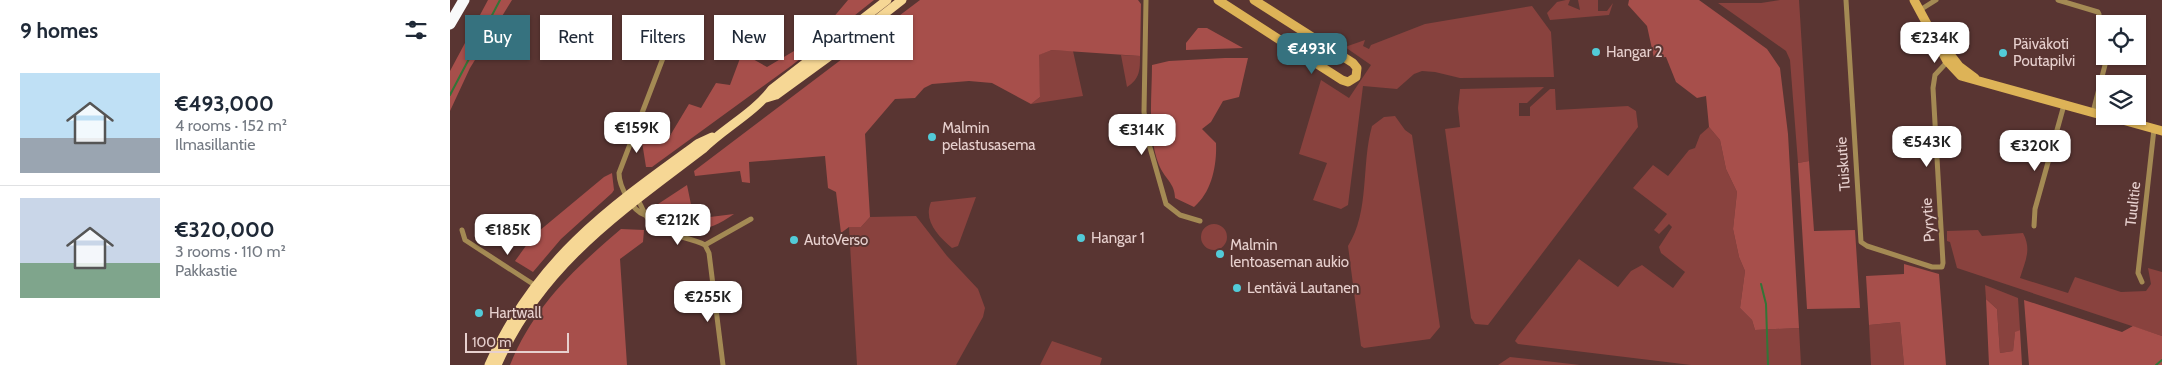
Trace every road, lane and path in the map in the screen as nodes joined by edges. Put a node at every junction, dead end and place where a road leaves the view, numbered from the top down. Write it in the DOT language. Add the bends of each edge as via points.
graph roads {
  1 [pos="464,0"];
  2 [pos="887,0"];
  3 [pos="902,0"];
  4 [pos="1146,0"];
  5 [pos="1218,0"];
  6 [pos="1254,0"];
  7 [pos="1846,0"];
  8 [pos="1914,0"];
  9 [pos="1936,0"];
  10 [pos="2058,0"];
  11 [pos="1920,11"];
  12 [pos="450,24"];
  13 [pos="1949,59"];
  14 [pos="662,60"];
  15 [pos="766,98"];
  16 [pos="2064,104"];
  17 [pos="2093,112"];
  18 [pos="2096,113"];
  19 [pos="2139,125"];
  20 [pos="2158,130"];
  21 [pos="632,199"];
  22 [pos="645,215"];
  23 [pos="752,219"];
  24 [pos="1200,221"];
  25 [pos="2034,226"];
  26 [pos="462,230"];
  27 [pos="705,245"];
  28 [pos="1942,267"];
  29 [pos="2142,282"];
  30 [pos="538,287"];
  31 [pos="489,365"];
  32 [pos="497,365"];
  33 [pos="723,365"];
  1 -- 12 [label="highway"];
  2 -- 15 [label="main road" via="772,89"];
  3 -- 15 [label="main road" via="842,47"];
  4 -- 24 [label="street" via="1144,112 1149,144 1166,204 1180,215"];
  5 -- 6 [label="main road" via="1342,80 1348,82 1356,77 1357,68 1353,62"];
  7 -- 28 [label="street, Tuiskutie" via="1861,242 1932,267"];
  8 -- 11 [label="main road"];
  9 -- 11 [label="street"];
  10 -- 17 [label="street" via="2099,14 2099,52 2105,65"];
  11 -- 13 [label="main road"];
  13 -- 16 [label="main road" via="1961,76"];
  13 -- 28 [label="street, Pyrytie" via="1935,75 1933,88"];
  14 -- 21 [label="street" via="619,173 620,184"];
  15 -- 21 [label="main road" via="719,133 699,143"];
  16 -- 17 [label="main road"];
  16 -- 25 [label="street" via="2035,209"];
  17 -- 18 [label="main road"];
  19 -- 20 [label="main road"];
  20 -- 29 [label="street, Tuulitie" via="2138,273"];
  21 -- 22 [label="street" via="644,208"];
  21 -- 22 [label="street" via="638,213"];
  21 -- 30 [label="main road"];
  22 -- 27 [label="street" via="656,227"];
  23 -- 27 [label="street"];
  26 -- 30 [label="street" via="465,240"];
  27 -- 33 [label="street" via="709,253"];
  30 -- 31 [label="main road" via="513,318"];
  30 -- 32 [label="main road"];
}
